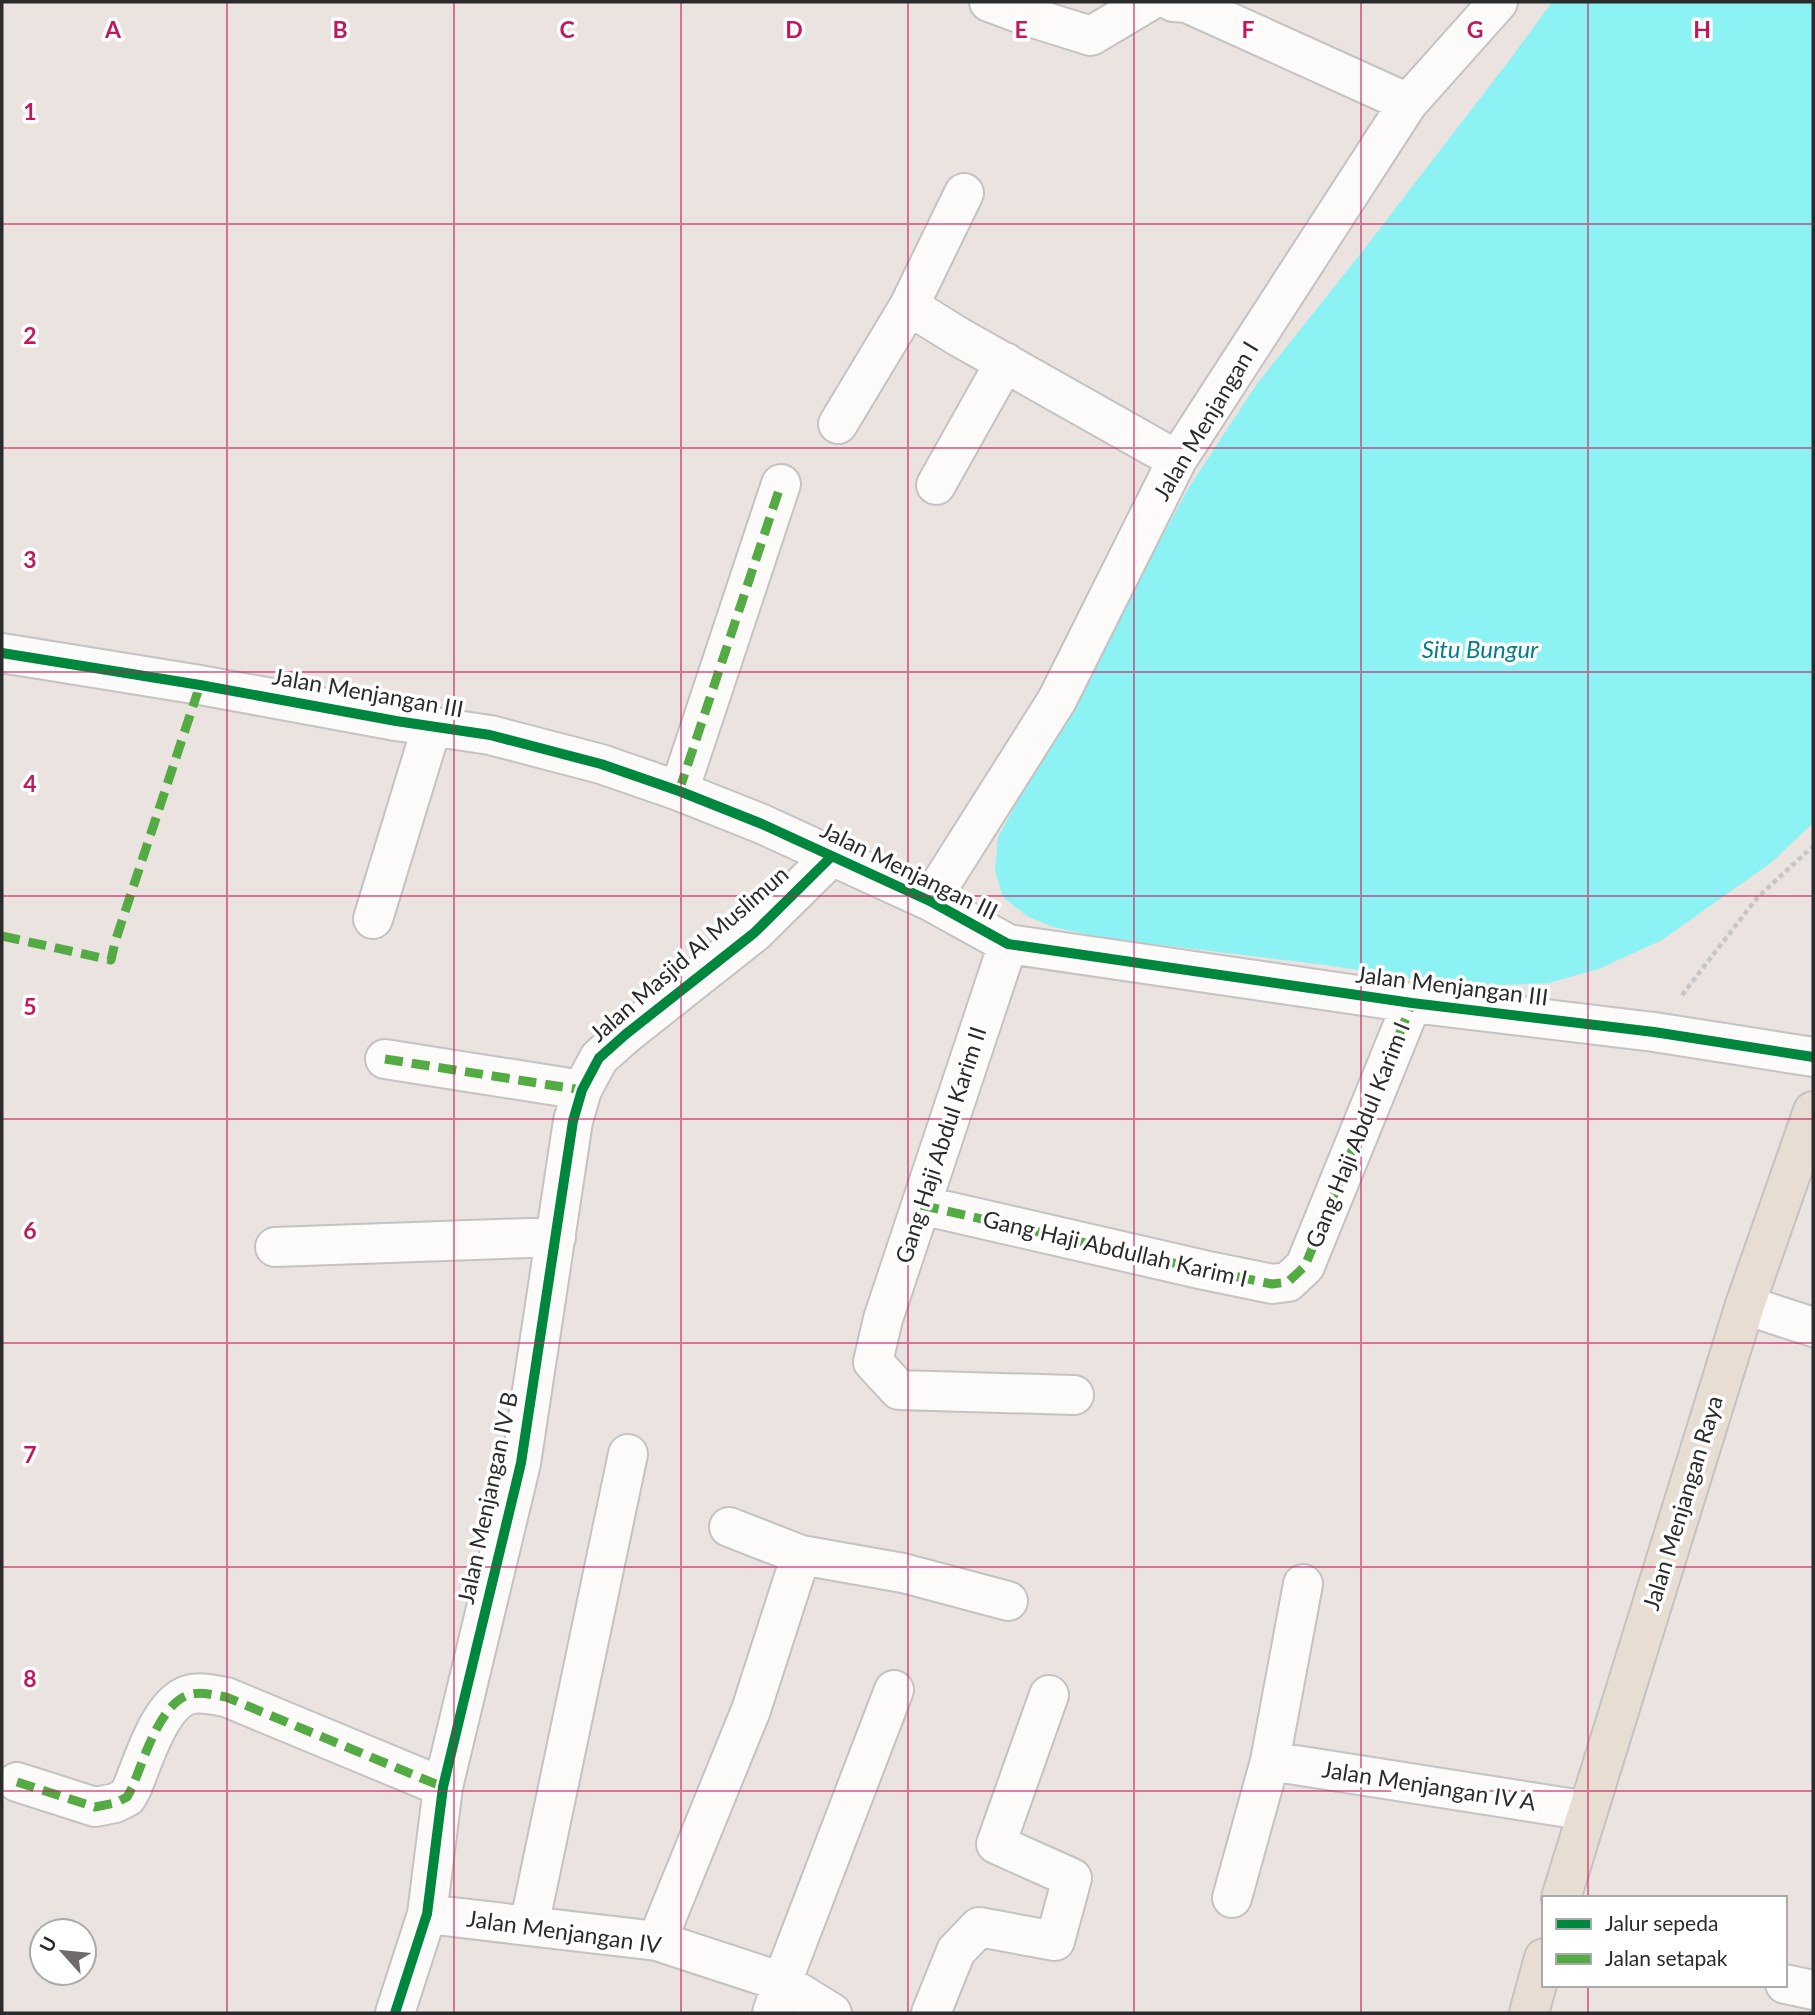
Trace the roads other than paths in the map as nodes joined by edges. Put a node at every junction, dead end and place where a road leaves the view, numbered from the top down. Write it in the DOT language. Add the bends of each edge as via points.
graph roads {
  1 [pos="989,2"];
  2 [pos="1148,2"];
  3 [pos="1173,2"];
  4 [pos="1498,2"];
  5 [pos="1408,103"];
  6 [pos="964,193"];
  7 [pos="909,306"];
  8 [pos="1004,362"];
  9 [pos="838,424"];
  10 [pos="1177,460"];
  11 [pos="781,484"];
  12 [pos="936,485"];
  13 [pos="2,653"];
  14 [pos="432,726"];
  15 [pos="679,791"];
  16 [pos="832,856"];
  17 [pos="932,902"];
  18 [pos="373,919"];
  19 [pos="1008,944"];
  20 [pos="1412,1003"];
  21 [pos="1813,1057"];
  22 [pos="386,1059"];
  23 [pos="582,1090"];
  24 [pos="1813,1111"];
  25 [pos="921,1205"];
  26 [pos="556,1237"];
  27 [pos="275,1247"];
  28 [pos="1305,1266"];
  29 [pos="1745,1305"];
  30 [pos="1813,1327"];
  31 [pos="1074,1395"];
  32 [pos="628,1454"];
  33 [pos="729,1527"];
  34 [pos="802,1555"];
  35 [pos="1303,1584"];
  36 [pos="1008,1601"];
  37 [pos="894,1690"];
  38 [pos="1049,1695"];
  39 [pos="1270,1760"];
  40 [pos="17,1782"];
  41 [pos="443,1787"];
  42 [pos="1588,1811"];
  43 [pos="1562,1896"];
  44 [pos="1232,1898"];
  45 [pos="427,1914"];
  46 [pos="529,1926"];
  47 [pos="657,1941"];
  48 [pos="1542,1966"];
  49 [pos="1787,1984"];
  50 [pos="1813,1990"];
  51 [pos="777,1997"];
  52 [pos="395,2013"];
  53 [pos="832,2013"];
  54 [pos="931,2013"];
  55 [pos="1530,2013"];
  1 -- 2 [label="street" via="1091,36"];
  3 -- 5 [label="street" via="1187,3"];
  4 -- 5 [label="street, Jalan Menjangan I"];
  5 -- 10 [label="street, Jalan Menjangan I"];
  6 -- 7 [label="street"];
  7 -- 8 [label="street"];
  7 -- 9 [label="street"];
  8 -- 10 [label="street"];
  8 -- 12 [label="street"];
  10 -- 17 [label="street, Jalan Menjangan I" via="1057,699"];
  11 -- 15 [label="street"];
  13 -- 14 [label="street, Jalan Menjangan III"];
  14 -- 15 [label="street, Jalan Menjangan III" via="490,735 601,764"];
  14 -- 18 [label="street"];
  15 -- 16 [label="street, Jalan Menjangan III"];
  16 -- 17 [label="street, Jalan Menjangan III"];
  16 -- 23 [label="street, Jalan Masjid Al Muslimun" via="754,933 599,1058"];
  17 -- 19 [label="street, Jalan Menjangan III"];
  19 -- 20 [label="street, Jalan Menjangan III"];
  19 -- 25 [label="street, Gang Haji Abdul Karim II"];
  20 -- 21 [label="street, Jalan Menjangan III" via="1654,1032"];
  20 -- 28 [label="street, Gang Haji Abdul Karim I"];
  22 -- 23 [label="street"];
  23 -- 26 [label="street, Jalan Menjangan IV B"];
  24 -- 29 [label="main road, Jalan Menjangan Raya"];
  25 -- 28 [label="street, Gang Haji Abdullah Karim I" via="1272,1284 1288,1282"];
  25 -- 31 [label="street, Gang Haji Abdul Karim II" via="873,1362 899,1390"];
  26 -- 27 [label="street"];
  26 -- 41 [label="street, Jalan Menjangan IV B" via="521,1463"];
  29 -- 30 [label="street"];
  29 -- 42 [label="main road, Jalan Menjangan Raya"];
  32 -- 46 [label="street"];
  33 -- 34 [label="street"];
  34 -- 36 [label="street" via="904,1573"];
  34 -- 47 [label="street" via="751,1710"];
  35 -- 39 [label="street"];
  37 -- 51 [label="street"];
  38 -- 54 [label="street" via="996,1844 1072,1878 1055,1941 979,1927 956,1951"];
  39 -- 42 [label="street, Jalan Menjangan IV A"];
  39 -- 44 [label="street"];
  40 -- 41 [label="street" via="95,1807 115,1803 127,1797 173,1704 202,1692 226,1697"];
  41 -- 45 [label="street, Jalan Menjangan IV B"];
  42 -- 43 [label="main road, Jalan Menjangan Raya"];
  45 -- 46 [label="street, Jalan Menjangan IV"];
  45 -- 52 [label="street"];
  46 -- 47 [label="street, Jalan Menjangan IV"];
  47 -- 51 [label="street, Jalan Menjangan IV"];
  48 -- 55 [label="main road"];
  49 -- 50 [label="street"];
  51 -- 53 [label="street, Jalan Menjangan IV"];
}
